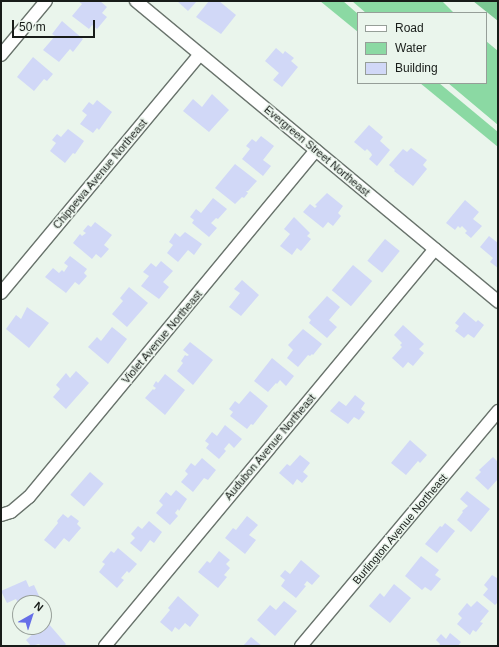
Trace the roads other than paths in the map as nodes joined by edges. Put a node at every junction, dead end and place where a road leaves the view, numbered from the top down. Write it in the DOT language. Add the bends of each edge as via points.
graph roads {
  1 [pos="46,1"];
  2 [pos="136,1"];
  3 [pos="1,55"];
  4 [pos="199,55"];
  5 [pos="316,150"];
  6 [pos="434,249"];
  7 [pos="1,293"];
  8 [pos="498,302"];
  9 [pos="498,411"];
  10 [pos="1,515"];
  11 [pos="105,646"];
  12 [pos="301,646"];
  1 -- 3 [label="street"];
  2 -- 4 [label="street, Evergreen Street Northeast"];
  4 -- 5 [label="street, Evergreen Street Northeast"];
  4 -- 7 [label="street, Chippewa Avenue Northeast"];
  5 -- 6 [label="street, Evergreen Street Northeast"];
  5 -- 10 [label="street, Violet Avenue Northeast" via="30,497 11,512"];
  6 -- 8 [label="street, Evergreen Street Northeast"];
  6 -- 11 [label="street, Audubon Avenue Northeast"];
  9 -- 12 [label="street, Burlington Avenue Northeast"];
}
